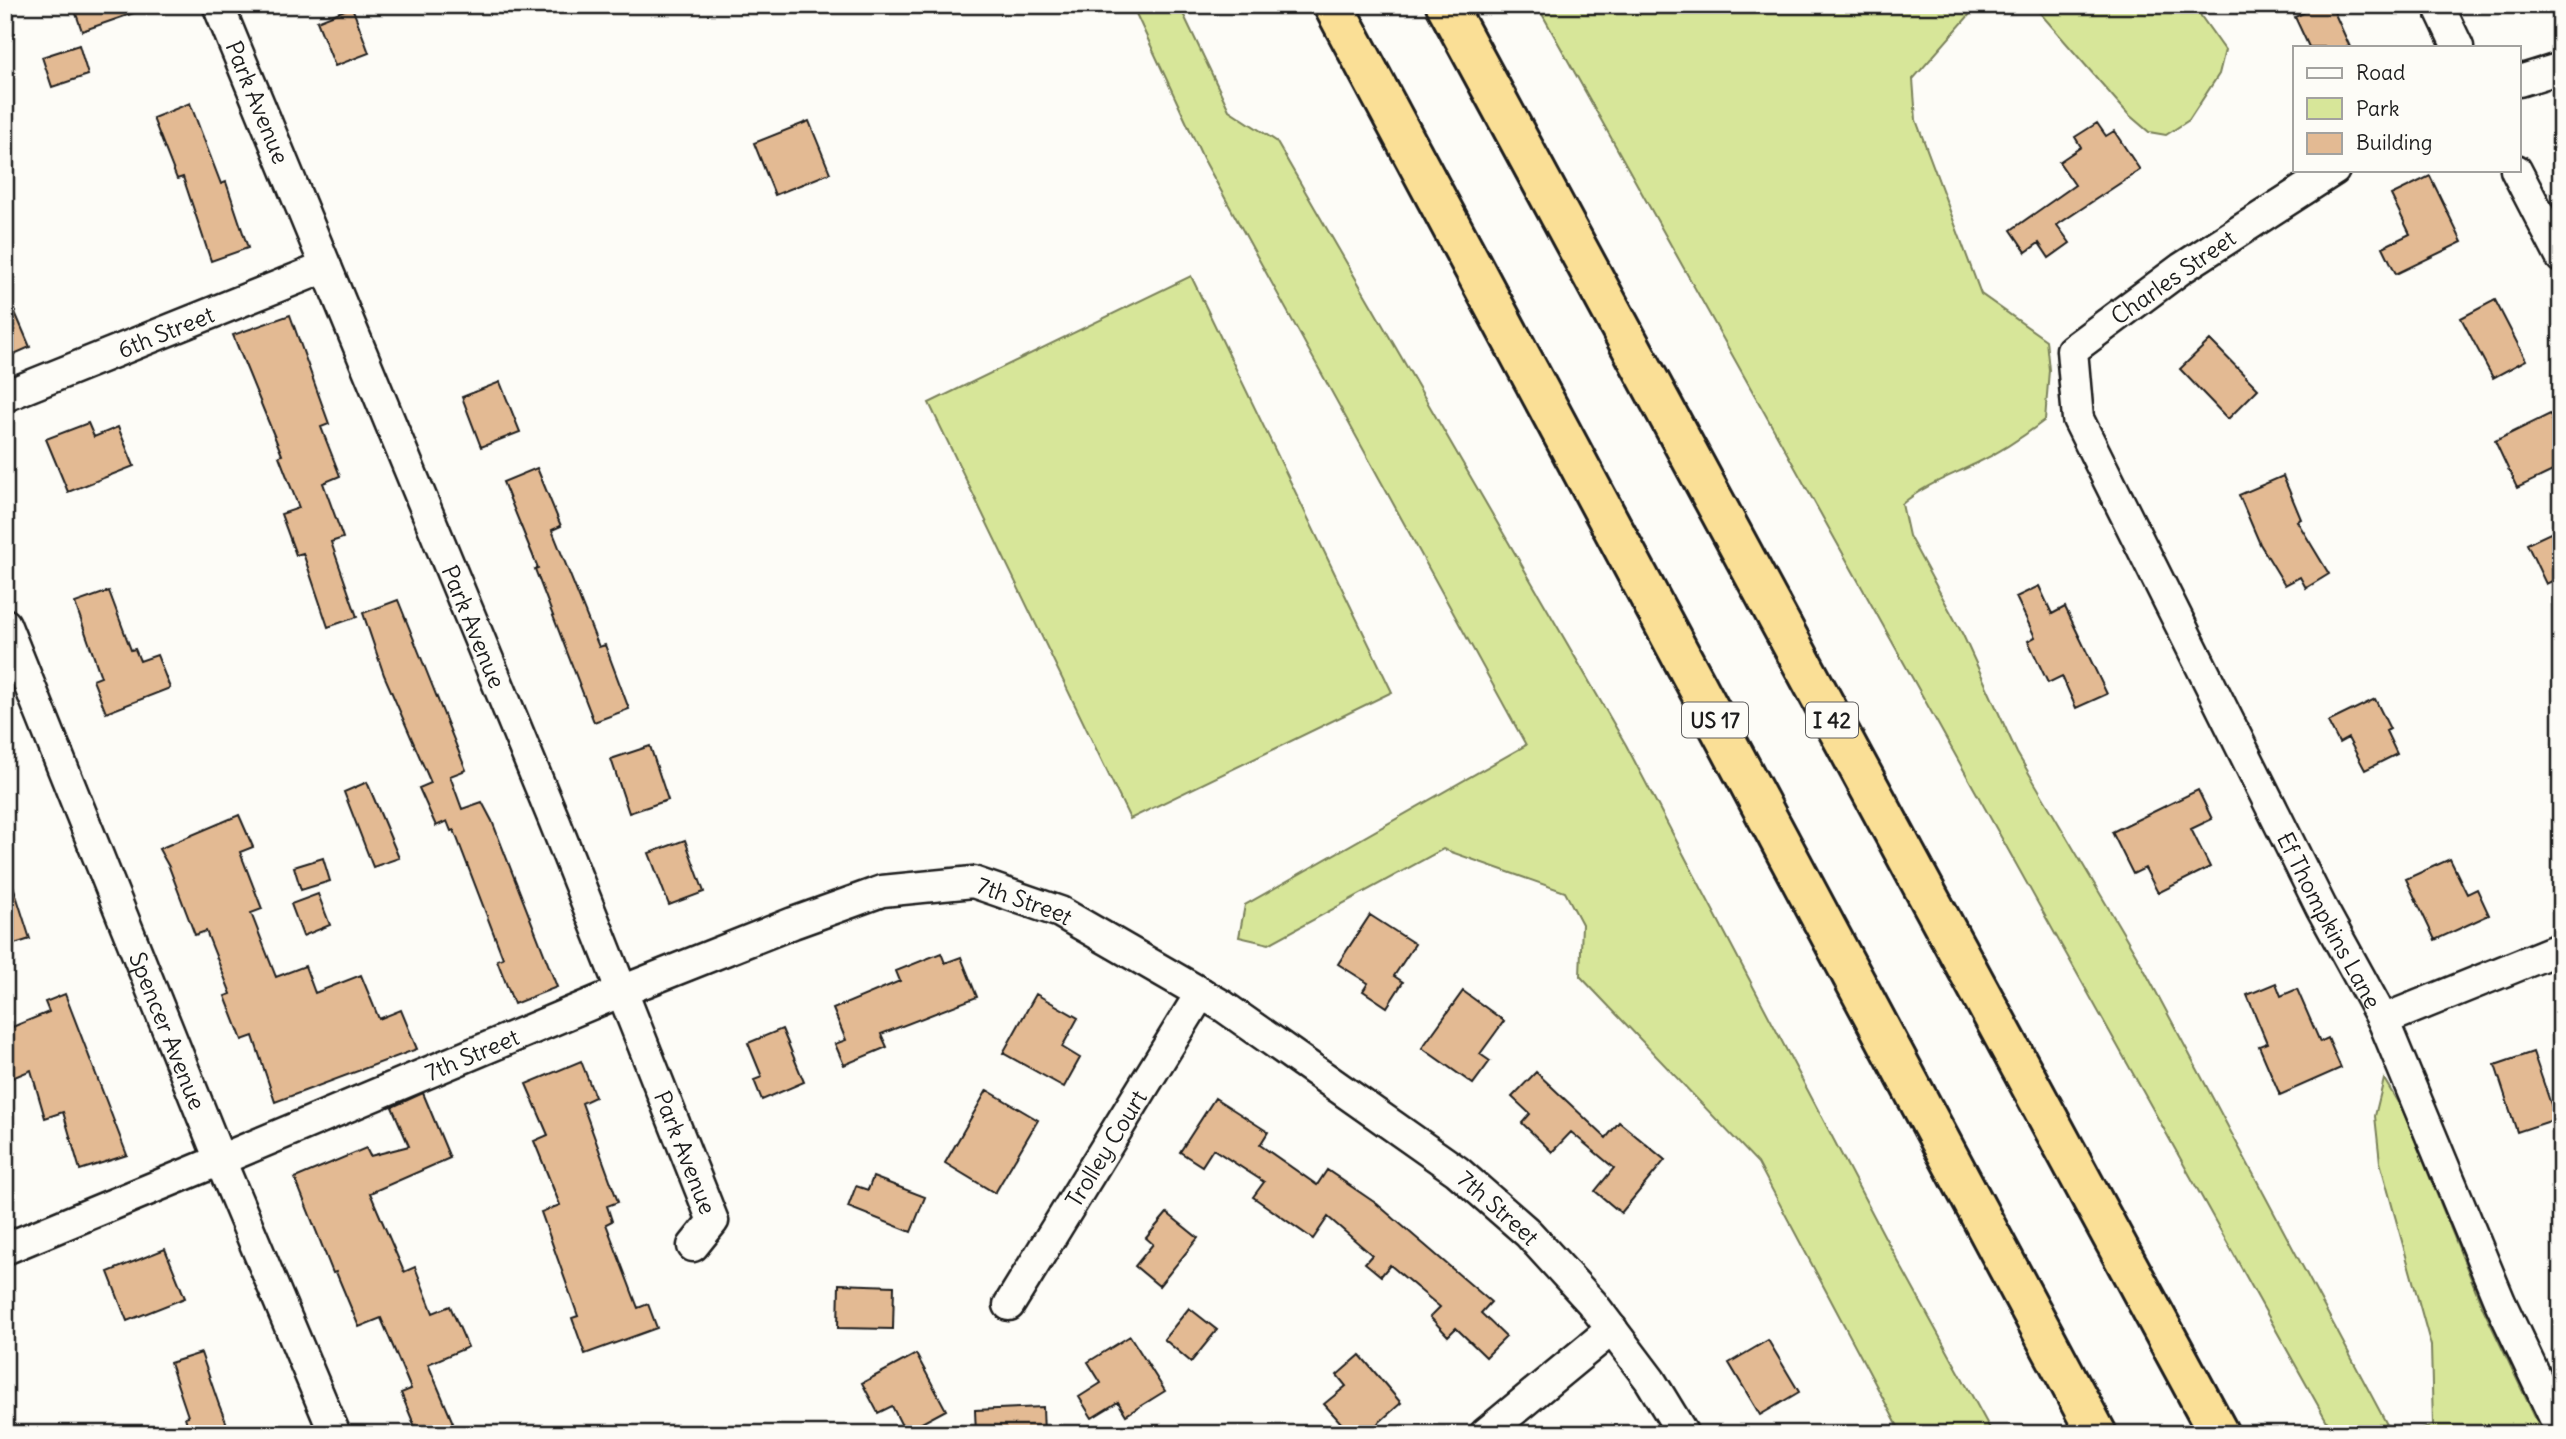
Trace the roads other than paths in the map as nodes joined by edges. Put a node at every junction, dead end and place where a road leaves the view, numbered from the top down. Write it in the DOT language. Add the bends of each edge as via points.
graph roads {
  1 [pos="218,5"];
  2 [pos="1333,5"];
  3 [pos="1446,5"];
  4 [pos="2438,5"];
  5 [pos="2458,46"];
  6 [pos="2561,68"];
  7 [pos="2520,81"];
  8 [pos="2331,172"];
  9 [pos="2517,172"];
  10 [pos="2561,257"];
  11 [pos="326,267"];
  12 [pos="5,396"];
  13 [pos="2078,419"];
  14 [pos="5,624"];
  15 [pos="5,667"];
  16 [pos="2561,948"];
  17 [pos="622,991"];
  18 [pos="1201,993"];
  19 [pos="2384,1020"];
  20 [pos="214,1163"];
  21 [pos="693,1246"];
  22 [pos="5,1249"];
  23 [pos="1009,1305"];
  24 [pos="1612,1329"];
  25 [pos="2561,1431"];
  26 [pos="318,1434"];
  27 [pos="335,1434"];
  28 [pos="1485,1434"];
  29 [pos="1683,1434"];
  30 [pos="2097,1434"];
  31 [pos="2219,1434"];
  1 -- 11 [label="street, Park Avenue"];
  2 -- 30 [label="highway, US 17"];
  3 -- 31 [label="highway, I 42"];
  4 -- 5 [label="street"];
  6 -- 7 [label="street"];
  8 -- 13 [label="street, Charles Street" via="2182,268 2072,350"];
  9 -- 10 [label="street"];
  11 -- 12 [label="street, 6th Street"];
  11 -- 17 [label="street, Park Avenue"];
  13 -- 19 [label="street, Ef Thompkins Lane" via="2321,907"];
  14 -- 20 [label="street, Spencer Avenue"];
  15 -- 20 [label="street, Spencer Avenue"];
  16 -- 19 [label="street"];
  17 -- 18 [label="street, 7th Street" via="882,891 973,883 1060,912"];
  17 -- 20 [label="street, 7th Street"];
  17 -- 21 [label="street, Park Avenue" via="713,1221"];
  18 -- 23 [label="street, Trolley Court"];
  18 -- 24 [label="street, 7th Street" via="1457,1171 1528,1233"];
  19 -- 25 [label="street, Ef Thompkins Lane" via="2495,1290"];
  20 -- 22 [label="street, 7th Street"];
  20 -- 26 [label="street, Spencer Avenue"];
  20 -- 27 [label="street, Spencer Avenue"];
  24 -- 28 [label="street"];
  24 -- 29 [label="street, 7th Street"];
}
